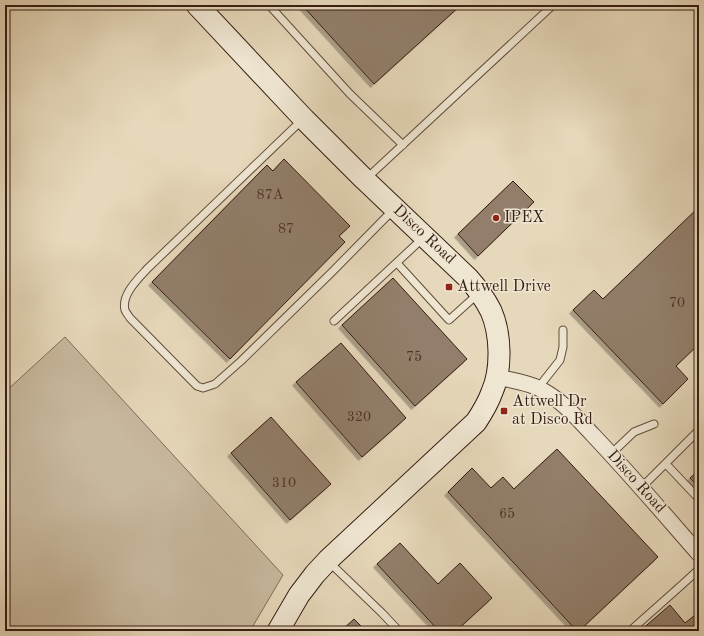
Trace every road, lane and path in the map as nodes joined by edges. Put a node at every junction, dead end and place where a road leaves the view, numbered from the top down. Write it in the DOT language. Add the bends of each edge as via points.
graph roads {
  1 [pos="197,5"];
  2 [pos="269,5"];
  3 [pos="553,5"];
  4 [pos="304,119"];
  5 [pos="403,145"];
  6 [pos="365,180"];
  7 [pos="395,208"];
  8 [pos="425,236"];
  9 [pos="397,263"];
  10 [pos="480,292"];
  11 [pos="334,322"];
  12 [pos="563,330"];
  13 [pos="497,377"];
  14 [pos="538,388"];
  15 [pos="654,424"];
  16 [pos="699,430"];
  17 [pos="611,454"];
  18 [pos="666,464"];
  19 [pos="641,488"];
  20 [pos="699,499"];
  21 [pos="699,554"];
  22 [pos="328,560"];
  23 [pos="699,569"];
  24 [pos="278,631"];
  25 [pos="399,631"];
  26 [pos="630,631"];
  1 -- 4 [label="main road, Disco Road"];
  2 -- 5 [label="lane" via="350,94"];
  3 -- 5 [label="lane"];
  4 -- 6 [label="main road, Disco Road"];
  4 -- 7 [label="lane" via="147,269 133,285 124,301 125,310 130,318 198,386 203,388 215,384"];
  5 -- 6 [label="lane"];
  6 -- 7 [label="main road, Disco Road"];
  7 -- 8 [label="main road, Disco Road"];
  8 -- 9 [label="lane"];
  8 -- 10 [label="main road, Disco Road"];
  9 -- 10 [label="lane" via="449,320"];
  9 -- 11 [label="lane"];
  10 -- 13 [label="main road, Disco Road" via="491,311 499,342"];
  12 -- 14 [label="lane" via="564,347 560,360"];
  13 -- 14 [label="street, Disco Road"];
  13 -- 22 [label="main road" via="493,392 476,422"];
  14 -- 17 [label="street, Disco Road" via="566,406"];
  15 -- 17 [label="lane" via="634,432"];
  16 -- 18 [label="lane"];
  17 -- 19 [label="street, Disco Road"];
  18 -- 19 [label="lane"];
  18 -- 20 [label="lane"];
  19 -- 21 [label="street, Disco Road"];
  22 -- 24 [label="main road" via="299,595"];
  22 -- 25 [label="lane"];
  23 -- 26 [label="lane"];
}
